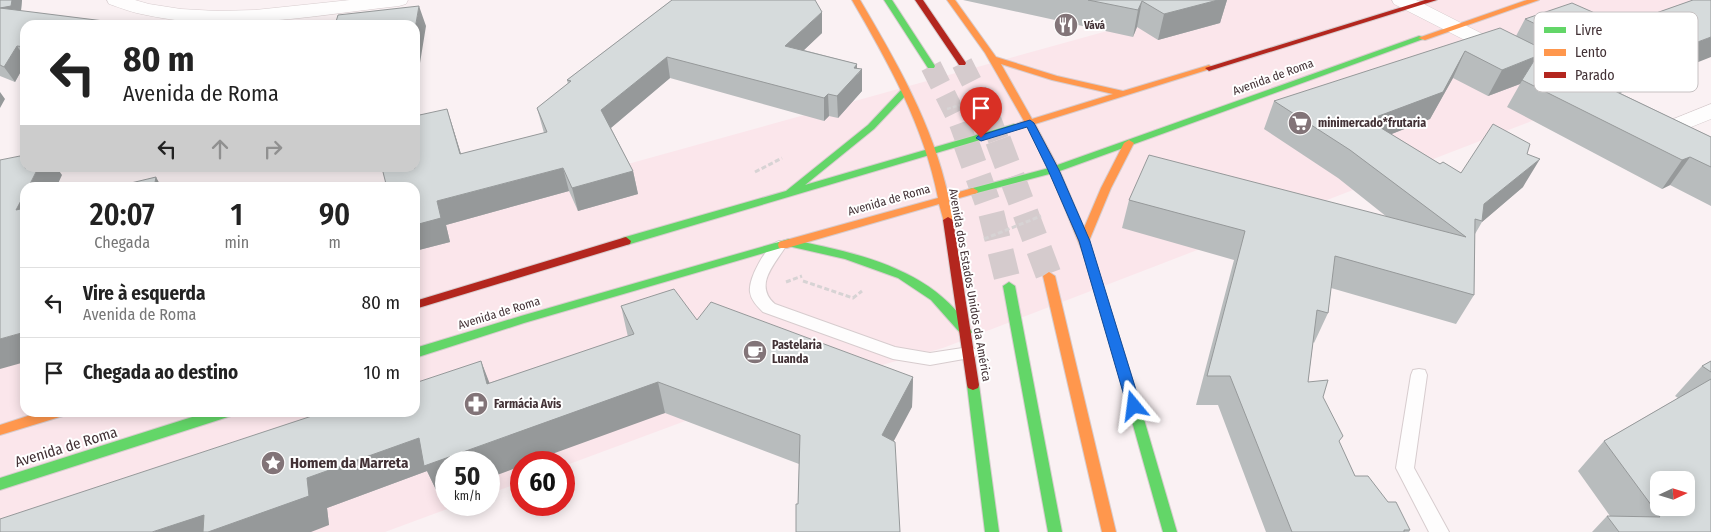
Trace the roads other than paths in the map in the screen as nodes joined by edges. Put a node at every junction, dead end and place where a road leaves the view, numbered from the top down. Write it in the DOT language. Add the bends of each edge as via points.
graph roads {
  1 [pos="116,0"];
  2 [pos="399,0"];
  3 [pos="856,0"];
  4 [pos="888,0"];
  5 [pos="919,0"];
  6 [pos="951,0"];
  7 [pos="1433,0"];
  8 [pos="1535,0"];
  9 [pos="1407,3"];
  10 [pos="1456,28"];
  11 [pos="994,59"];
  12 [pos="1522,62"];
  13 [pos="962,63"];
  14 [pos="930,66"];
  15 [pos="905,91"];
  16 [pos="1124,94"];
  17 [pos="1711,111"];
  18 [pos="1030,123"];
  19 [pos="1128,144"];
  20 [pos="1685,146"];
  21 [pos="932,152"];
  22 [pos="1054,170"];
  23 [pos="790,192"];
  24 [pos="943,199"];
  25 [pos="1084,241"];
  26 [pos="784,245"];
  27 [pos="1049,276"];
  28 [pos="1009,286"];
  29 [pos="420,303"];
  30 [pos="966,332"];
  31 [pos="420,351"];
  32 [pos="969,353"];
  33 [pos="1419,375"];
  34 [pos="42,417"];
  35 [pos="210,417"];
  36 [pos="0,430"];
  37 [pos="0,484"];
  38 [pos="992,532"];
  39 [pos="1055,532"];
  40 [pos="1109,532"];
  41 [pos="1170,532"];
  42 [pos="1439,532"];
  1 -- 2 [label="street" via="156,12 210,16 264,14"];
  3 -- 15 [label="main road, Avenida dos Estados Unidos da América"];
  4 -- 14 [label="main road"];
  5 -- 13 [label="main road"];
  6 -- 11 [label="main road"];
  7 -- 9 [label="main road, Avenida de Roma"];
  8 -- 10 [label="main road, Avenida de Roma"];
  9 -- 10 [label="street"];
  9 -- 16 [label="main road, Avenida de Roma"];
  10 -- 12 [label="street"];
  10 -- 19 [label="main road, Avenida de Roma" via="1334,68"];
  11 -- 16 [label="main road" via="1047,76"];
  11 -- 18 [label="main road"];
  15 -- 21 [label="main road, Avenida dos Estados Unidos da América"];
  15 -- 23 [label="main road" via="871,127"];
  16 -- 18 [label="main road, Avenida de Roma"];
  17 -- 20 [label="street" via="1650,129"];
  18 -- 21 [label="main road, Avenida de Roma"];
  18 -- 22 [label="main road"];
  19 -- 22 [label="main road, Avenida de Roma"];
  19 -- 25 [label="main road"];
  21 -- 23 [label="main road, Avenida de Roma"];
  21 -- 24 [label="main road, Avenida dos Estados Unidos da América"];
  22 -- 24 [label="main road, Avenida de Roma"];
  22 -- 25 [label="main road"];
  23 -- 29 [label="main road, Avenida de Roma"];
  24 -- 26 [label="main road, Avenida de Roma"];
  24 -- 30 [label="main road, Avenida dos Estados Unidos da América"];
  25 -- 41 [label="main road"];
  26 -- 30 [label="main road" via="891,270 936,298"];
  26 -- 31 [label="main road, Avenida de Roma"];
  26 -- 32 [label="lane" via="758,279 759,298 770,308 892,353 930,359"];
  27 -- 40 [label="main road"];
  28 -- 39 [label="main road"];
  30 -- 32 [label="main road, Avenida dos Estados Unidos da América"];
  32 -- 38 [label="main road, Avenida dos Estados Unidos da América"];
  33 -- 42 [label="lane" via="1406,468"];
  34 -- 36 [label="main road"];
  35 -- 37 [label="main road, Avenida de Roma"];
}
